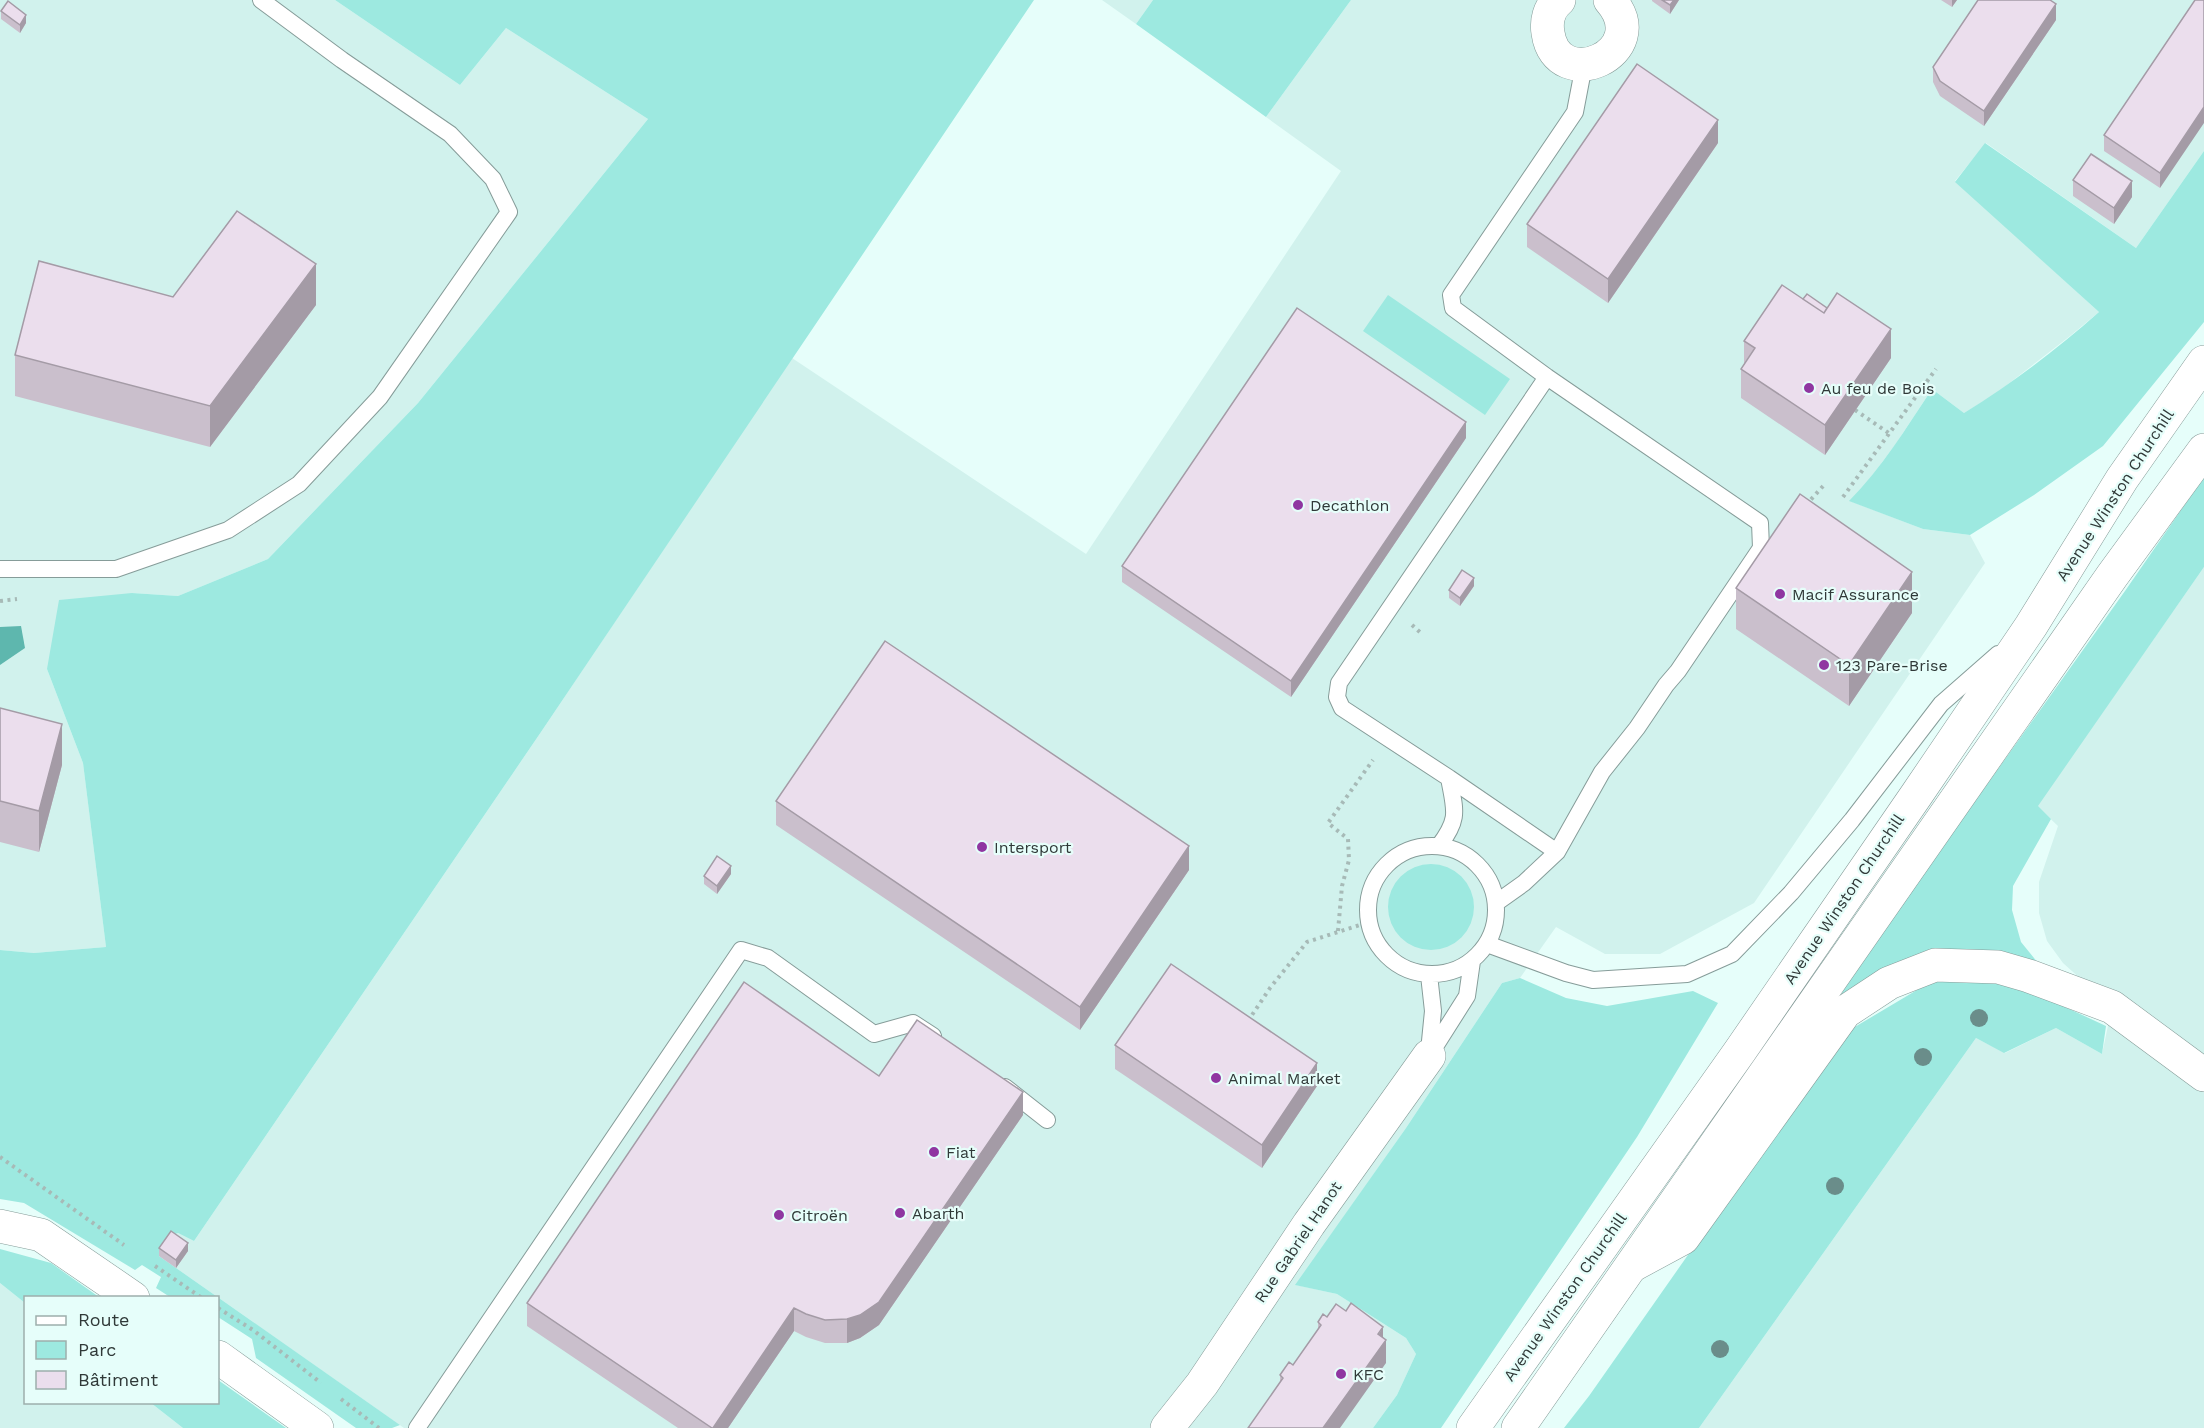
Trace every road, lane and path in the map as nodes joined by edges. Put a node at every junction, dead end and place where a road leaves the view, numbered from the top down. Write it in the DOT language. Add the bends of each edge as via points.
graph roads {
  1 [pos="261,0"];
  2 [pos="1559,0"];
  3 [pos="1610,0"];
  4 [pos="1584,65"];
  5 [pos="2204,362"];
  6 [pos="1936,369"];
  7 [pos="1547,377"];
  8 [pos="1855,410"];
  9 [pos="1890,434"];
  10 [pos="2204,450"];
  11 [pos="1824,485"];
  12 [pos="1843,498"];
  13 [pos="1761,533"];
  14 [pos="0,569"];
  15 [pos="2031,626"];
  16 [pos="1387,739"];
  17 [pos="1449,778"];
  18 [pos="1439,846"];
  19 [pos="1557,852"];
  20 [pos="1496,903"];
  21 [pos="1369,922"];
  22 [pos="1338,931"];
  23 [pos="1487,944"];
  24 [pos="1472,961"];
  25 [pos="1429,975"];
  26 [pos="1246,1024"];
  27 [pos="950,1047"];
  28 [pos="1429,1056"];
  29 [pos="2204,1075"];
  30 [pos="995,1078"];
  31 [pos="1047,1120"];
  32 [pos="0,1157"];
  33 [pos="0,1226"];
  34 [pos="125,1245"];
  35 [pos="153,1265"];
  36 [pos="1633,1265"];
  37 [pos="130,1296"];
  38 [pos="199,1296"];
  39 [pos="219,1309"];
  40 [pos="219,1358"];
  41 [pos="325,1386"];
  42 [pos="334,1393"];
  43 [pos="317,1428"];
  44 [pos="379,1428"];
  45 [pos="417,1428"];
  46 [pos="1167,1428"];
  47 [pos="1473,1428"];
  48 [pos="1518,1428"];
  1 -- 14 [label="lane" via="450,134 493,178 509,212 380,397 298,483 228,530 116,569"];
  2 -- 4 [label="main road" via="1549,14 1548,39 1562,58"];
  3 -- 4 [label="main road" via="1622,24 1621,36 1608,57"];
  4 -- 7 [label="lane" via="1575,112 1451,295 1453,308"];
  5 -- 15 [label="main road, Avenue Winston Churchill" via="2122,479"];
  6 -- 9 [label="path"];
  7 -- 13 [label="lane" via="1760,523"];
  7 -- 16 [label="lane" via="1339,683 1337,698 1342,708"];
  8 -- 9 [label="path"];
  9 -- 12 [label="path"];
  10 -- 36 [label="main road, Avenue Winston Churchill" via="2112,576"];
  11 -- 13 [label="path" via="1792,521"];
  13 -- 19 [label="lane" via="1761,548 1678,671 1602,772"];
  15 -- 23 [label="lane" via="1941,704 1791,893 1732,954 1687,974 1593,980"];
  15 -- 47 [label="main road, Avenue Winston Churchill" via="1740,1051"];
  16 -- 17 [label="lane"];
  16 -- 22 [label="path" via="1328,823 1348,839 1349,860"];
  17 -- 18 [label="lane" via="1455,809 1452,828"];
  17 -- 19 [label="lane"];
  18 -- 20 [label="lane" via="1459,852 1477,864"];
  18 -- 21 [label="lane" via="1408,851 1381,871 1370,895"];
  19 -- 20 [label="lane"];
  20 -- 23 [label="lane" via="1495,924"];
  21 -- 22 [label="path"];
  21 -- 25 [label="lane" via="1376,942 1390,959 1408,970"];
  22 -- 26 [label="path" via="1307,942 1300,949"];
  23 -- 24 [label="lane"];
  24 -- 25 [label="lane" via="1444,974"];
  24 -- 28 [label="lane, Rue Gabriel Hanot" via="1467,996"];
  25 -- 28 [label="lane, Rue Gabriel Hanot" via="1434,1011"];
  27 -- 45 [label="lane" via="913,1023 874,1034 768,958 741,950"];
  28 -- 46 [label="main road, Rue Gabriel Hanot" via="1309,1224 1202,1384"];
  29 -- 36 [label="main road" via="2112,1007 1998,967 1935,965 1889,983 1845,1012 1683,1238"];
  30 -- 31 [label="lane"];
  32 -- 34 [label="path"];
  33 -- 37 [label="main road" via="41,1235"];
  35 -- 38 [label="path"];
  36 -- 48 [label="main road, Avenue Winston Churchill"];
  39 -- 41 [label="path"];
  40 -- 43 [label="main road"];
  42 -- 44 [label="path"];
}
